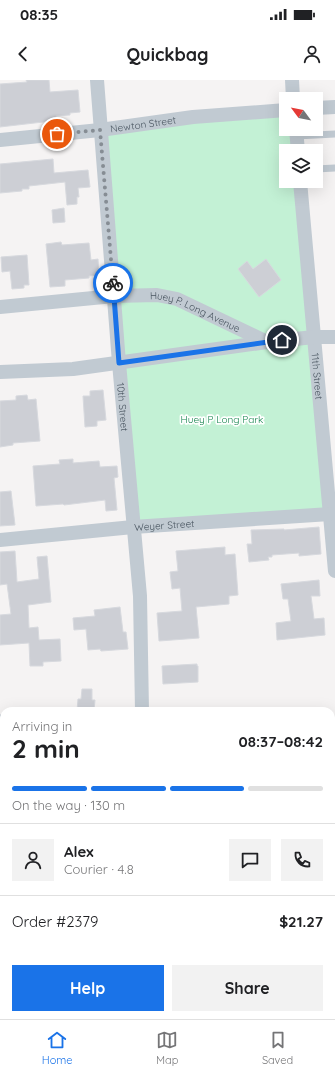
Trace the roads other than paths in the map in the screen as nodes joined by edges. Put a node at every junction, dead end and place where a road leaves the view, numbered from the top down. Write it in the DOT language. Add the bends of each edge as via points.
graph roads {
  1 [pos="97,80"];
  2 [pos="292,80"];
  3 [pos="293,92"];
  4 [pos="335,106"];
  5 [pos="323,107"];
  6 [pos="279,111"];
  7 [pos="100,130"];
  8 [pos="323,134"];
  9 [pos="335,134"];
  10 [pos="0,140"];
  11 [pos="335,168"];
  12 [pos="323,169"];
  13 [pos="301,188"];
  14 [pos="114,296"];
  15 [pos="0,307"];
  16 [pos="314,337"];
  17 [pos="335,337"];
  18 [pos="267,342"];
  19 [pos="119,363"];
  20 [pos="0,372"];
  21 [pos="330,514"];
  22 [pos="133,528"];
  23 [pos="0,540"];
  24 [pos="334,553"];
  25 [pos="335,571"];
  26 [pos="142,707"];
  1 -- 7 [label="street, 10th Street"];
  2 -- 3 [label="street"];
  4 -- 5 [label="street"];
  6 -- 7 [label="street, Newton Street" via="193,117"];
  7 -- 10 [label="street, Newton Street"];
  7 -- 14 [label="street, 10th Street"];
  8 -- 9 [label="lane"];
  11 -- 12 [label="lane"];
  13 -- 16 [label="street, 11th Street"];
  14 -- 15 [label="street, Huey P. Long Avenue"];
  14 -- 18 [label="street, Huey P. Long Avenue" via="157,295 177,299"];
  14 -- 19 [label="street, 10th Street"];
  16 -- 17 [label="street, Huey P. Long Avenue"];
  16 -- 18 [label="street, Huey P. Long Avenue"];
  16 -- 21 [label="street, 11th Street"];
  18 -- 19 [label="street, Huey P. Long Avenue"];
  19 -- 20 [label="street, Huey P. Long Avenue" via="73,369"];
  19 -- 22 [label="street, 10th Street"];
  21 -- 22 [label="street, Weyer Street"];
  21 -- 24 [label="street, 11th Street"];
  22 -- 23 [label="street, Weyer Street"];
  22 -- 26 [label="street, 10th Street" via="140,596"];
  24 -- 25 [label="street, 11th Street"];
}
